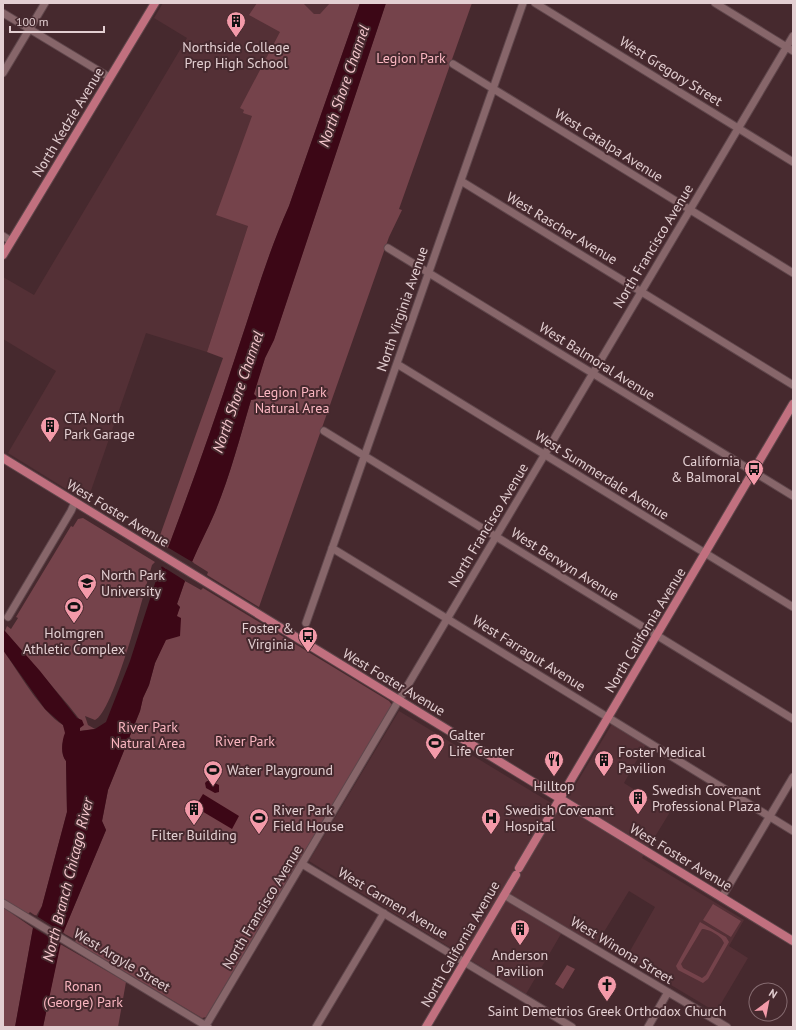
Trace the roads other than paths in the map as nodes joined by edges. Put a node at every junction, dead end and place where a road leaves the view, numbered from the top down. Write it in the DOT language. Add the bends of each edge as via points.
graph roads {
  1 [pos="45,3"];
  2 [pos="155,3"];
  3 [pos="523,3"];
  4 [pos="535,3"];
  5 [pos="715,3"];
  6 [pos="3,13"];
  7 [pos="29,29"];
  8 [pos="793,36"];
  9 [pos="790,49"];
  10 [pos="453,64"];
  11 [pos="3,73"];
  12 [pos="109,77"];
  13 [pos="493,88"];
  14 [pos="738,128"];
  15 [pos="793,162"];
  16 [pos="461,181"];
  17 [pos="690,210"];
  18 [pos="3,236"];
  19 [pos="11,241"];
  20 [pos="388,248"];
  21 [pos="3,255"];
  22 [pos="428,273"];
  23 [pos="793,273"];
  24 [pos="642,292"];
  25 [pos="397,364"];
  26 [pos="593,374"];
  27 [pos="793,385"];
  28 [pos="793,404"];
  29 [pos="324,431"];
  30 [pos="545,454"];
  31 [pos="364,456"];
  32 [pos="3,458"];
  33 [pos="753,472"];
  34 [pos="793,496"];
  35 [pos="75,502"];
  36 [pos="496,537"];
  37 [pos="332,548"];
  38 [pos="705,553"];
  39 [pos="793,607"];
  40 [pos="8,617"];
  41 [pos="447,619"];
  42 [pos="306,623"];
  43 [pos="656,635"];
  44 [pos="399,700"];
  45 [pos="608,717"];
  46 [pos="793,719"];
  47 [pos="793,777"];
  48 [pos="560,798"];
  49 [pos="770,816"];
  50 [pos="793,831"];
  51 [pos="302,864"];
  52 [pos="504,895"];
  53 [pos="722,898"];
  54 [pos="3,903"];
  55 [pos="384,914"];
  56 [pos="793,941"];
  57 [pos="465,962"];
  58 [pos="668,992"];
  59 [pos="207,1027"];
  60 [pos="316,1027"];
  61 [pos="426,1027"];
  62 [pos="572,1027"];
  63 [pos="648,1027"];
  64 [pos="727,1027"];
  1 -- 7 [label="street"];
  2 -- 12 [label="main road, North Kedzie Avenue"];
  3 -- 13 [label="street, North Virginia Avenue"];
  4 -- 14 [label="street, West Gregory Street"];
  5 -- 9 [label="street"];
  6 -- 7 [label="street"];
  7 -- 11 [label="street"];
  7 -- 12 [label="street"];
  8 -- 9 [label="street, North Francisco Avenue"];
  9 -- 14 [label="street, North Francisco Avenue"];
  10 -- 13 [label="street, West Catalpa Avenue"];
  12 -- 19 [label="main road, North Kedzie Avenue"];
  13 -- 16 [label="street, North Virginia Avenue"];
  13 -- 17 [label="street, West Catalpa Avenue"];
  14 -- 15 [label="street, West Gregory Street"];
  14 -- 17 [label="street, North Francisco Avenue"];
  16 -- 22 [label="street, North Virginia Avenue"];
  16 -- 24 [label="street, West Rascher Avenue"];
  17 -- 23 [label="street, West Catalpa Avenue"];
  17 -- 24 [label="street, North Francisco Avenue"];
  18 -- 19 [label="street"];
  19 -- 21 [label="main road, North Kedzie Avenue"];
  20 -- 22 [label="street, West Balmoral Avenue"];
  22 -- 25 [label="street, North Virginia Avenue"];
  22 -- 26 [label="street, West Balmoral Avenue"];
  24 -- 26 [label="street, North Francisco Avenue"];
  24 -- 27 [label="street, West Rascher Avenue"];
  25 -- 30 [label="street, West Summerdale Avenue"];
  25 -- 31 [label="street, North Virginia Avenue"];
  26 -- 30 [label="street, North Francisco Avenue"];
  26 -- 33 [label="street, West Balmoral Avenue"];
  28 -- 33 [label="main road, North California Avenue"];
  29 -- 31 [label="street, West Berwyn Avenue"];
  30 -- 36 [label="street, North Francisco Avenue"];
  30 -- 38 [label="street, West Summerdale Avenue"];
  31 -- 36 [label="street, West Berwyn Avenue"];
  31 -- 37 [label="street, North Virginia Avenue"];
  32 -- 35 [label="main road, West Foster Avenue"];
  33 -- 34 [label="street, West Balmoral Avenue"];
  33 -- 38 [label="main road, North California Avenue"];
  35 -- 40 [label="street"];
  35 -- 44 [label="main road, West Foster Avenue"];
  36 -- 41 [label="street, North Francisco Avenue"];
  36 -- 43 [label="street, West Berwyn Avenue"];
  37 -- 41 [label="street, West Farragut Avenue"];
  37 -- 42 [label="street, North Virginia Avenue"];
  38 -- 39 [label="street, West Summerdale Avenue"];
  38 -- 43 [label="main road, North California Avenue"];
  41 -- 44 [label="street, North Francisco Avenue"];
  41 -- 45 [label="street, West Farragut Avenue"];
  43 -- 45 [label="main road, North California Avenue"];
  43 -- 46 [label="street, West Berwyn Avenue"];
  44 -- 48 [label="main road, West Foster Avenue"];
  44 -- 51 [label="street, North Francisco Avenue"];
  45 -- 48 [label="main road, North California Avenue"];
  45 -- 49 [label="street, West Farragut Avenue"];
  47 -- 49 [label="street"];
  48 -- 52 [label="main road, North California Avenue"];
  48 -- 53 [label="main road, West Foster Avenue"];
  49 -- 50 [label="street, West Farragut Avenue"];
  49 -- 53 [label="street"];
  51 -- 55 [label="street, West Carmen Avenue"];
  51 -- 59 [label="street, North Francisco Avenue"];
  52 -- 57 [label="main road, North California Avenue"];
  52 -- 58 [label="street, West Winona Street"];
  53 -- 56 [label="main road, West Foster Avenue"];
  54 -- 59 [label="street, West Argyle Street"];
  55 -- 57 [label="street, West Carmen Avenue"];
  55 -- 60 [label="street"];
  57 -- 61 [label="main road, North California Avenue"];
  57 -- 62 [label="street, West Carmen Avenue"];
  58 -- 63 [label="street"];
  58 -- 64 [label="street, West Winona Street"];
}
